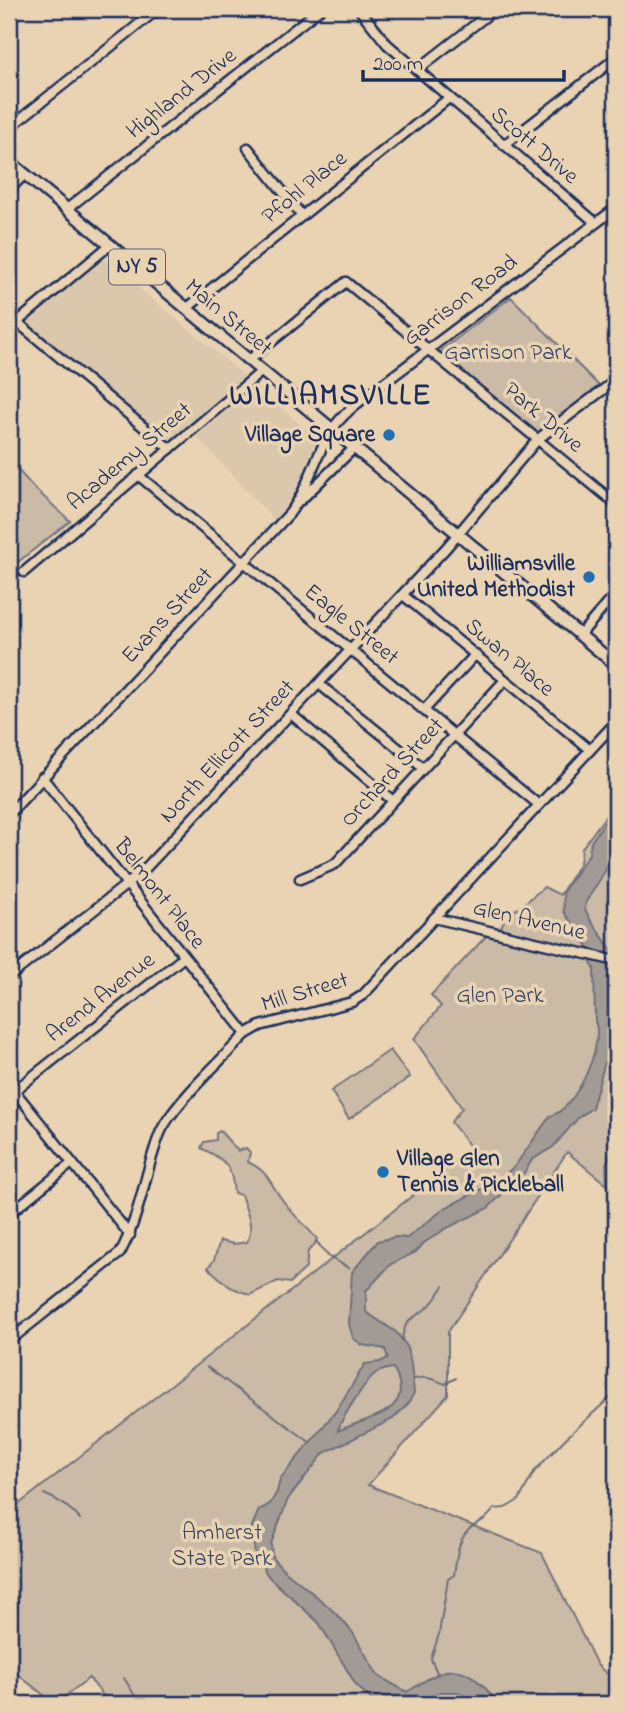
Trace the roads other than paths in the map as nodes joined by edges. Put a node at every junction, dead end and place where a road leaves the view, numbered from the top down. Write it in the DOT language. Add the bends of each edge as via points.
graph roads {
  1 [pos="158,9"];
  2 [pos="320,9"];
  3 [pos="359,9"];
  4 [pos="495,9"];
  5 [pos="616,58"];
  6 [pos="417,70"];
  7 [pos="449,98"];
  8 [pos="9,128"];
  9 [pos="504,145"];
  10 [pos="248,148"];
  11 [pos="9,161"];
  12 [pos="25,174"];
  13 [pos="9,190"];
  14 [pos="616,208"];
  15 [pos="67,209"];
  16 [pos="302,216"];
  17 [pos="596,223"];
  18 [pos="110,245"];
  19 [pos="186,309"];
  20 [pos="17,322"];
  21 [pos="9,329"];
  22 [pos="428,349"];
  23 [pos="249,360"];
  24 [pos="262,371"];
  25 [pos="616,380"];
  26 [pos="332,429"];
  27 [pos="538,439"];
  28 [pos="354,448"];
  29 [pos="170,449"];
  30 [pos="138,475"];
  31 [pos="299,502"];
  32 [pos="616,504"];
  33 [pos="458,535"];
  34 [pos="244,562"];
  35 [pos="24,572"];
  36 [pos="616,593"];
  37 [pos="403,595"];
  38 [pos="580,635"];
  39 [pos="351,650"];
  40 [pos="475,655"];
  41 [pos="616,665"];
  42 [pos="505,680"];
  43 [pos="319,684"];
  44 [pos="424,710"];
  45 [pos="291,714"];
  46 [pos="616,722"];
  47 [pos="453,735"];
  48 [pos="590,750"];
  49 [pos="423,768"];
  50 [pos="42,777"];
  51 [pos="393,801"];
  52 [pos="539,805"];
  53 [pos="9,814"];
  54 [pos="300,879"];
  55 [pos="127,884"];
  56 [pos="434,918"];
  57 [pos="184,957"];
  58 [pos="616,961"];
  59 [pos="9,977"];
  60 [pos="246,1034"];
  61 [pos="11,1090"];
  62 [pos="72,1163"];
  63 [pos="9,1214"];
  64 [pos="130,1234"];
  65 [pos="9,1341"];
  1 -- 8 [label="street"];
  2 -- 15 [label="street, Highland Drive"];
  3 -- 6 [label="street, Scott Drive" via="387,44"];
  4 -- 6 [label="street"];
  5 -- 9 [label="street"];
  6 -- 7 [label="street, Scott Drive"];
  7 -- 9 [label="street, Scott Drive"];
  7 -- 16 [label="street, Pfohl Place"];
  9 -- 17 [label="street, Scott Drive"];
  10 -- 16 [label="street"];
  11 -- 12 [label="main road, Main Street / NY 5"];
  12 -- 13 [label="street"];
  12 -- 15 [label="main road, Main Street / NY 5"];
  14 -- 17 [label="street, Garrison Road"];
  15 -- 18 [label="main road, Main Street / NY 5"];
  16 -- 19 [label="street, Pfohl Place"];
  17 -- 22 [label="street, Garrison Road"];
  18 -- 19 [label="main road, Main Street / NY 5"];
  18 -- 20 [label="street"];
  19 -- 23 [label="main road, Main Street / NY 5"];
  20 -- 21 [label="street"];
  20 -- 29 [label="street"];
  22 -- 23 [label="street, Park Drive" via="346,282"];
  22 -- 26 [label="street, Garrison Road"];
  22 -- 27 [label="street, Park Drive"];
  23 -- 24 [label="main road, Main Street / NY 5"];
  24 -- 26 [label="main road, Main Street / NY 5"];
  24 -- 29 [label="street, Academy Street"];
  25 -- 27 [label="street, North Ellicott Street"];
  26 -- 28 [label="main road, Main Street / NY 5"];
  26 -- 31 [label="street, Evans Street"];
  27 -- 32 [label="street, Park Drive"];
  27 -- 33 [label="street, North Ellicott Street"];
  28 -- 31 [label="street"];
  28 -- 33 [label="main road, Main Street / NY 5"];
  29 -- 30 [label="street, Academy Street"];
  30 -- 34 [label="street, Eagle Street"];
  30 -- 35 [label="street, Academy Street"];
  31 -- 34 [label="street, Evans Street"];
  33 -- 37 [label="street, North Ellicott Street"];
  33 -- 38 [label="main road, Main Street / NY 5"];
  34 -- 39 [label="street, Eagle Street"];
  34 -- 50 [label="street, Evans Street"];
  36 -- 38 [label="street"];
  37 -- 39 [label="street, North Ellicott Street"];
  37 -- 40 [label="street, Swan Place"];
  38 -- 41 [label="main road, Main Street / NY 5"];
  39 -- 43 [label="street, North Ellicott Street"];
  39 -- 44 [label="street, Eagle Street"];
  40 -- 42 [label="street, Swan Place"];
  40 -- 44 [label="street"];
  42 -- 47 [label="street, Orchard Street"];
  42 -- 48 [label="street, Swan Place"];
  43 -- 45 [label="street, North Ellicott Street"];
  43 -- 49 [label="street"];
  44 -- 47 [label="street, Eagle Street"];
  45 -- 51 [label="street"];
  45 -- 55 [label="street, North Ellicott Street"];
  46 -- 48 [label="street, Mill Street"];
  47 -- 49 [label="street, Orchard Street"];
  47 -- 52 [label="street, Eagle Street"];
  48 -- 52 [label="street, Mill Street"];
  49 -- 51 [label="street, Orchard Street"];
  50 -- 53 [label="street, Evans Street"];
  50 -- 55 [label="street, Belmont Place"];
  51 -- 54 [label="street, Orchard Street" via="335,864"];
  52 -- 56 [label="street, Mill Street"];
  55 -- 57 [label="street, Belmont Place"];
  55 -- 59 [label="street, North Ellicott Street"];
  56 -- 58 [label="street, Glen Avenue"];
  56 -- 60 [label="street, Mill Street" via="352,1002 260,1026"];
  57 -- 60 [label="street, Belmont Place"];
  57 -- 61 [label="street, Arend Avenue"];
  60 -- 64 [label="street, Mill Street" via="159,1134"];
  61 -- 62 [label="street"];
  62 -- 63 [label="street"];
  62 -- 64 [label="street"];
  64 -- 65 [label="street, Mill Street" via="120,1253"];
}
